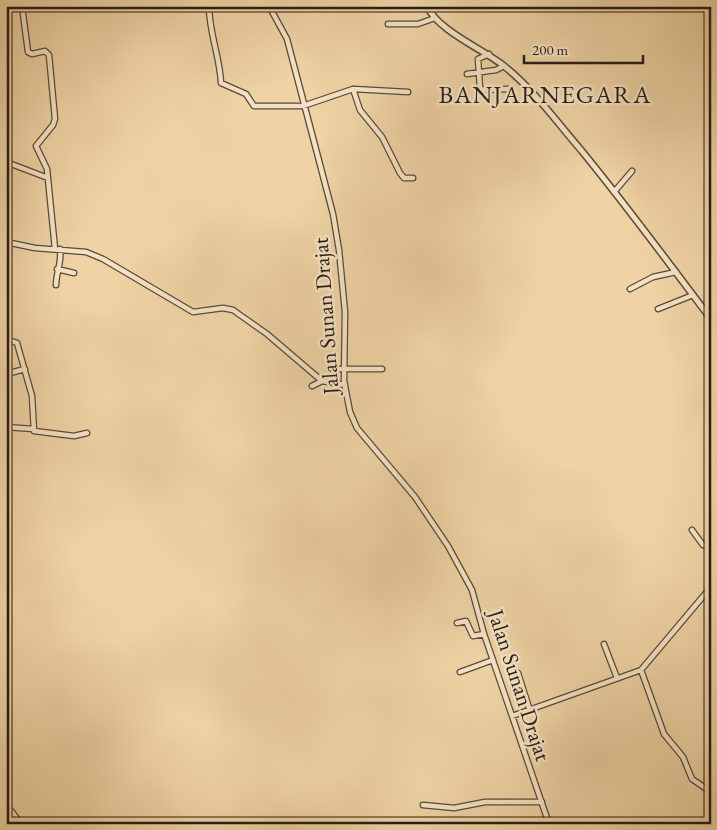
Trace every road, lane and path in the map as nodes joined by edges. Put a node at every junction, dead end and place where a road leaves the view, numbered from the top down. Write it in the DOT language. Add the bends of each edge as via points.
graph roads {
  1 [pos="22,6"];
  2 [pos="209,6"];
  3 [pos="269,6"];
  4 [pos="427,6"];
  5 [pos="435,18"];
  6 [pos="388,24"];
  7 [pos="489,54"];
  8 [pos="504,66"];
  9 [pos="478,72"];
  10 [pos="467,74"];
  11 [pos="508,89"];
  12 [pos="352,90"];
  13 [pos="408,92"];
  14 [pos="303,106"];
  15 [pos="6,162"];
  16 [pos="632,171"];
  17 [pos="48,178"];
  18 [pos="413,178"];
  19 [pos="614,192"];
  20 [pos="6,242"];
  21 [pos="58,249"];
  22 [pos="57,270"];
  23 [pos="676,272"];
  24 [pos="74,273"];
  25 [pos="56,285"];
  26 [pos="630,289"];
  27 [pos="693,295"];
  28 [pos="658,309"];
  29 [pos="711,319"];
  30 [pos="6,339"];
  31 [pos="25,369"];
  32 [pos="329,369"];
  33 [pos="344,369"];
  34 [pos="382,369"];
  35 [pos="6,374"];
  36 [pos="322,381"];
  37 [pos="345,384"];
  38 [pos="312,386"];
  39 [pos="6,427"];
  40 [pos="33,429"];
  41 [pos="88,433"];
  42 [pos="692,530"];
  43 [pos="711,548"];
  44 [pos="711,587"];
  45 [pos="457,623"];
  46 [pos="484,634"];
  47 [pos="604,644"];
  48 [pos="493,660"];
  49 [pos="640,670"];
  50 [pos="460,672"];
  51 [pos="518,673"];
  52 [pos="617,678"];
  53 [pos="530,712"];
  54 [pos="512,716"];
  55 [pos="711,792"];
  56 [pos="542,802"];
  57 [pos="6,804"];
  58 [pos="423,805"];
  59 [pos="21,824"];
  60 [pos="549,824"];
  1 -- 17 [label="street" via="28,52 45,51 49,55 55,121 36,146"];
  2 -- 14 [label="street" via="212,41 222,84 246,94 254,106"];
  3 -- 14 [label="street, Jalan Sunan Drajat" via="286,35"];
  4 -- 5 [label="street"];
  5 -- 6 [label="street" via="418,24"];
  5 -- 7 [label="street"];
  7 -- 8 [label="street"];
  7 -- 9 [label="street" via="478,59"];
  8 -- 9 [label="street"];
  8 -- 19 [label="street" via="546,108"];
  9 -- 10 [label="street"];
  9 -- 11 [label="street" via="481,90"];
  12 -- 13 [label="street"];
  12 -- 14 [label="street"];
  12 -- 18 [label="street" via="360,110 382,137 400,173 404,178"];
  14 -- 33 [label="street, Jalan Sunan Drajat" via="338,243 346,330"];
  15 -- 17 [label="street"];
  16 -- 19 [label="street"];
  17 -- 21 [label="street"];
  19 -- 23 [label="street"];
  20 -- 21 [label="street"];
  21 -- 22 [label="street" via="61,259"];
  21 -- 36 [label="street" via="94,254 194,312 223,308 233,310"];
  22 -- 24 [label="street"];
  22 -- 25 [label="street"];
  23 -- 26 [label="street" via="652,277"];
  23 -- 27 [label="street"];
  27 -- 28 [label="street"];
  27 -- 29 [label="street"];
  30 -- 31 [label="street" via="17,343"];
  31 -- 35 [label="street"];
  31 -- 40 [label="street" via="33,400"];
  32 -- 33 [label="street"];
  33 -- 34 [label="street"];
  33 -- 37 [label="street, Jalan Sunan Drajat"];
  36 -- 37 [label="street"];
  36 -- 38 [label="street"];
  37 -- 46 [label="street, Jalan Sunan Drajat" via="355,424 415,497 448,546 472,590"];
  39 -- 40 [label="street"];
  40 -- 41 [label="street" via="38,433 66,436"];
  42 -- 43 [label="street" via="704,545"];
  44 -- 49 [label="street"];
  45 -- 46 [label="street" via="466,621 474,636"];
  46 -- 48 [label="street, Jalan Sunan Drajat"];
  47 -- 52 [label="street"];
  48 -- 50 [label="street"];
  48 -- 54 [label="street, Jalan Sunan Drajat"];
  49 -- 52 [label="street"];
  49 -- 55 [label="street" via="664,734 683,758 692,779"];
  51 -- 53 [label="street"];
  52 -- 53 [label="street"];
  53 -- 54 [label="street"];
  54 -- 56 [label="street, Jalan Sunan Drajat"];
  56 -- 58 [label="street" via="485,802 454,808"];
  56 -- 60 [label="street, Jalan Sunan Drajat"];
  57 -- 59 [label="street"];
}
